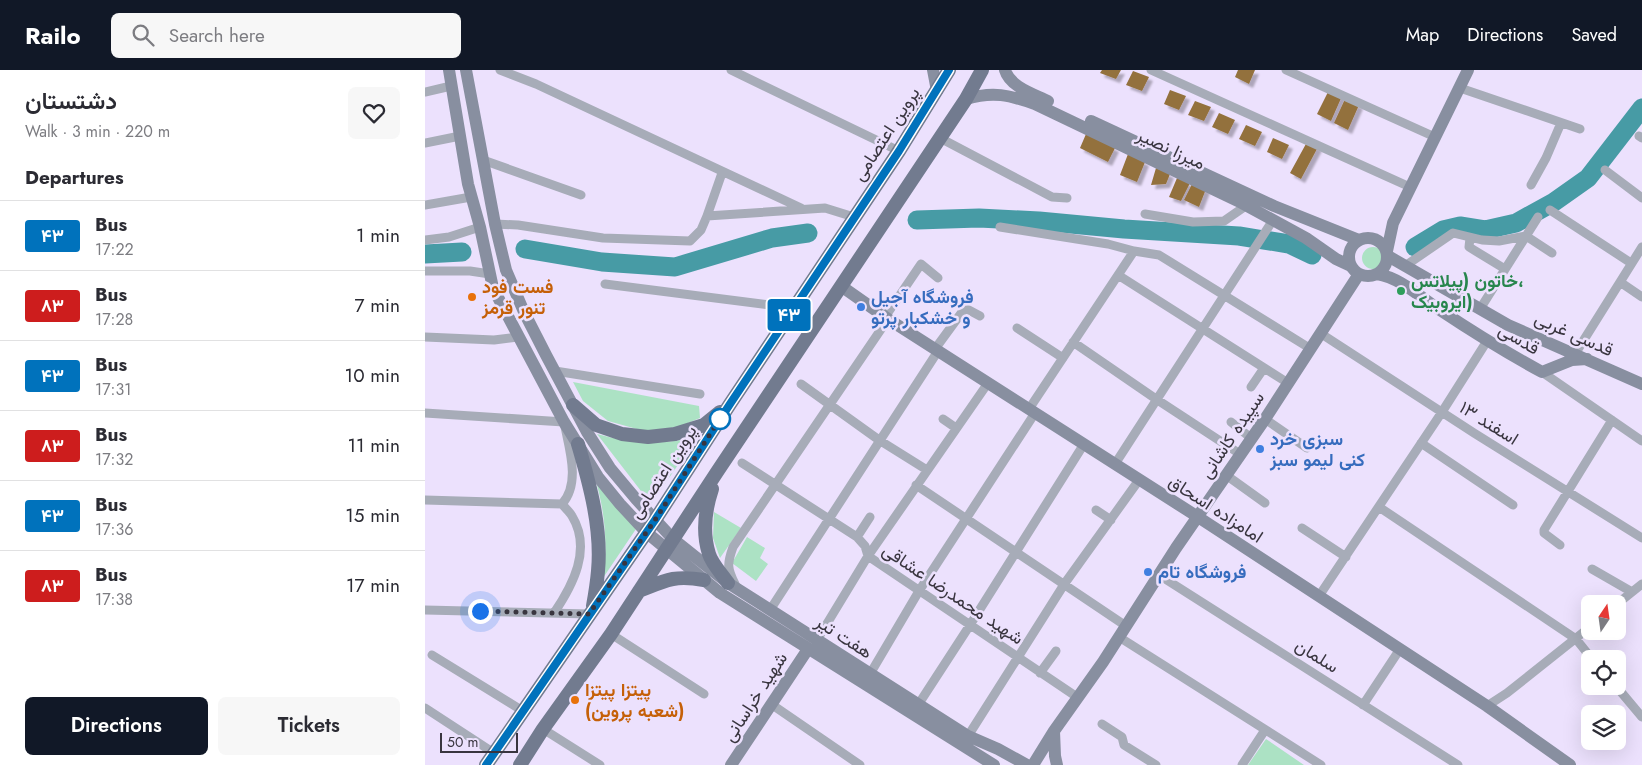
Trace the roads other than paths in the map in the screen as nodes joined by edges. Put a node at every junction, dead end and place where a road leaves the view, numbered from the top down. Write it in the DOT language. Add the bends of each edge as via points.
graph roads {
  1 [pos="449,70"];
  2 [pos="466,70"];
  3 [pos="500,70"];
  4 [pos="731,70"];
  5 [pos="933,70"];
  6 [pos="949,70"];
  7 [pos="982,70"];
  8 [pos="1005,70"];
  9 [pos="1151,70"];
  10 [pos="1286,70"];
  11 [pos="1468,70"];
  12 [pos="451,86"];
  13 [pos="1460,88"];
  14 [pos="937,91"];
  15 [pos="425,92"];
  16 [pos="1027,97"];
  17 [pos="967,99"];
  18 [pos="1561,123"];
  19 [pos="1581,130"];
  20 [pos="460,136"];
  21 [pos="1435,137"];
  22 [pos="940,138"];
  23 [pos="425,143"];
  24 [pos="899,151"];
  25 [pos="483,160"];
  26 [pos="1605,170"];
  27 [pos="722,172"];
  28 [pos="1531,185"];
  29 [pos="1410,187"];
  30 [pos="581,195"];
  31 [pos="471,196"];
  32 [pos="1067,198"];
  33 [pos="1642,198"];
  34 [pos="425,205"];
  35 [pos="1247,205"];
  36 [pos="803,209"];
  37 [pos="1550,210"];
  38 [pos="1269,213"];
  39 [pos="1145,214"];
  40 [pos="707,216"];
  41 [pos="854,217"];
  42 [pos="1537,217"];
  43 [pos="1393,223"];
  44 [pos="495,224"];
  45 [pos="480,227"];
  46 [pos="1000,227"];
  47 [pos="1526,236"];
  48 [pos="1470,238"];
  49 [pos="1364,239"];
  50 [pos="425,240"];
  51 [pos="1642,247"];
  52 [pos="1134,251"];
  53 [pos="1552,253"];
  54 [pos="1387,254"];
  55 [pos="1631,263"];
  56 [pos="1405,266"];
  57 [pos="1505,269"];
  58 [pos="1355,270"];
  59 [pos="425,271"];
  60 [pos="490,274"];
  61 [pos="1377,274"];
  62 [pos="1118,275"];
  63 [pos="938,278"];
  64 [pos="1620,282"];
  65 [pos="605,284"];
  66 [pos="841,286"];
  67 [pos="1223,295"];
  68 [pos="1642,297"];
  69 [pos="793,308"];
  70 [pos="1480,309"];
  71 [pos="980,316"];
  72 [pos="887,318"];
  73 [pos="1017,328"];
  74 [pos="1201,329"];
  75 [pos="1320,333"];
  76 [pos="425,336"];
  77 [pos="518,337"];
  78 [pos="1487,341"];
  79 [pos="1073,342"];
  80 [pos="1311,348"];
  81 [pos="936,350"];
  82 [pos="1575,354"];
  83 [pos="1063,358"];
  84 [pos="1587,359"];
  85 [pos="1264,368"];
  86 [pos="555,371"];
  87 [pos="1542,372"];
  88 [pos="988,383"];
  89 [pos="801,384"];
  90 [pos="1288,384"];
  91 [pos="1642,384"];
  92 [pos="1251,388"];
  93 [pos="701,394"];
  94 [pos="1156,399"];
  95 [pos="730,404"];
  96 [pos="573,405"];
  97 [pos="829,405"];
  98 [pos="1032,411"];
  99 [pos="1442,412"];
  100 [pos="425,413"];
  101 [pos="943,419"];
  102 [pos="1265,419"];
  103 [pos="1612,420"];
  104 [pos="564,422"];
  105 [pos="1231,422"];
  106 [pos="956,428"];
  107 [pos="1251,438"];
  108 [pos="879,440"];
  109 [pos="1642,441"];
  110 [pos="1421,443"];
  111 [pos="578,444"];
  112 [pos="1084,444"];
  113 [pos="1307,448"];
  114 [pos="1241,454"];
  115 [pos="606,462"];
  116 [pos="742,463"];
  117 [pos="1115,464"];
  118 [pos="593,469"];
  119 [pos="927,470"];
  120 [pos="717,472"];
  121 [pos="1226,475"];
  122 [pos="1139,480"];
  123 [pos="775,485"];
  124 [pos="916,485"];
  125 [pos="1569,491"];
  126 [pos="425,500"];
  127 [pos="1265,503"];
  128 [pos="562,504"];
  129 [pos="1513,504"];
  130 [pos="1379,507"];
  131 [pos="1096,510"];
  132 [pos="870,517"];
  133 [pos="1198,517"];
  134 [pos="828,519"];
  135 [pos="966,519"];
  136 [pos="655,520"];
  137 [pos="1111,520"];
  138 [pos="1302,528"];
  139 [pos="646,532"];
  140 [pos="857,537"];
  141 [pos="1642,538"];
  142 [pos="670,544"];
  143 [pos="1560,545"];
  144 [pos="1016,552"];
  145 [pos="868,556"];
  146 [pos="1346,557"];
  147 [pos="1592,569"];
  148 [pos="1159,575"];
  149 [pos="704,580"];
  150 [pos="1065,583"];
  151 [pos="1642,584"];
  152 [pos="733,586"];
  153 [pos="639,591"];
  154 [pos="919,591"];
  155 [pos="1632,592"];
  156 [pos="1319,596"];
  157 [pos="1626,597"];
  158 [pos="728,598"];
  159 [pos="425,610"];
  160 [pos="770,610"];
  161 [pos="591,612"];
  162 [pos="554,613"];
  163 [pos="970,625"];
  164 [pos="1127,626"];
  165 [pos="611,634"];
  166 [pos="1581,634"];
  167 [pos="1119,637"];
  168 [pos="1575,639"];
  169 [pos="812,644"];
  170 [pos="1401,649"];
  171 [pos="1585,650"];
  172 [pos="1056,651"];
  173 [pos="432,655"];
  174 [pos="1017,658"];
  175 [pos="1040,673"];
  176 [pos="869,674"];
  177 [pos="704,694"];
  178 [pos="1623,695"];
  179 [pos="1077,698"];
  180 [pos="771,704"];
  181 [pos="918,704"];
  182 [pos="1363,705"];
  183 [pos="1487,706"];
  184 [pos="425,708"];
  185 [pos="523,711"];
  186 [pos="1642,718"];
  187 [pos="1102,724"];
  188 [pos="543,729"];
  189 [pos="1265,730"];
  190 [pos="1054,731"];
  191 [pos="968,736"];
  192 [pos="490,759"];
  193 [pos="736,763"];
  194 [pos="520,765"];
  195 [pos="600,765"];
  196 [pos="860,765"];
  197 [pos="994,765"];
  198 [pos="1027,765"];
  199 [pos="1033,765"];
  200 [pos="1057,765"];
  201 [pos="1157,765"];
  202 [pos="1241,765"];
  203 [pos="1321,765"];
  204 [pos="1458,765"];
  205 [pos="1570,765"];
  1 -- 12 [label="street, هفت تیر"];
  2 -- 25 [label="street, هفت تیر"];
  3 -- 27 [label="street"];
  4 -- 24 [label="street"];
  5 -- 14 [label="street"];
  6 -- 14 [label="main road, پروین اعتصامی"];
  7 -- 17 [label="main road"];
  8 -- 16 [label="street, میرزا نصیر"];
  9 -- 29 [label="street"];
  10 -- 21 [label="street"];
  11 -- 13 [label="street"];
  12 -- 15 [label="street"];
  12 -- 20 [label="street, هفت تیر"];
  13 -- 18 [label="street"];
  13 -- 21 [label="street"];
  14 -- 24 [label="main road, پروین اعتصامی"];
  16 -- 17 [label="street, میرزا نصیر" via="991,94"];
  16 -- 35 [label="street, میرزا نصیر"];
  16 -- 38 [label="street, میرزا نصیر"];
  17 -- 22 [label="main road"];
  18 -- 19 [label="street"];
  18 -- 28 [label="street"];
  20 -- 23 [label="street"];
  20 -- 31 [label="street, هفت تیر"];
  21 -- 29 [label="street"];
  22 -- 32 [label="street" via="1052,197"];
  22 -- 66 [label="main road"];
  24 -- 41 [label="main road, پروین اعتصامی"];
  25 -- 30 [label="street"];
  25 -- 44 [label="street, هفت تیر"];
  26 -- 33 [label="street"];
  27 -- 36 [label="street"];
  27 -- 40 [label="street"];
  29 -- 43 [label="street"];
  31 -- 34 [label="street"];
  31 -- 45 [label="street, هفت تیر"];
  35 -- 38 [label="street, میرزا نصیر"];
  35 -- 39 [label="street" via="1224,221 1193,222"];
  36 -- 40 [label="street"];
  36 -- 41 [label="street" via="825,208"];
  37 -- 55 [label="street"];
  38 -- 49 [label="street, میرزا نصیر"];
  38 -- 58 [label="street, میرزا نصیر"];
  38 -- 67 [label="street" via="1253,249"];
  40 -- 44 [label="street" via="701,230 690,242 603,238"];
  41 -- 69 [label="main road, پروین اعتصامی"];
  42 -- 47 [label="street"];
  43 -- 49 [label="street"];
  43 -- 54 [label="street"];
  44 -- 86 [label="street, هفت تیر" via="506,270"];
  45 -- 50 [label="street" via="449,237"];
  45 -- 60 [label="street, هفت تیر"];
  46 -- 52 [label="street"];
  47 -- 48 [label="street" via="1499,241"];
  47 -- 53 [label="street"];
  47 -- 57 [label="street"];
  48 -- 56 [label="street" via="1453,233"];
  48 -- 57 [label="street" via="1469,247"];
  49 -- 54 [label="street" via="1378,240"];
  49 -- 58 [label="street" via="1353,245 1350,251 1349,259"];
  51 -- 55 [label="street"];
  52 -- 62 [label="street"];
  52 -- 67 [label="street" via="1159,255"];
  54 -- 56 [label="street, قدسی غربی"];
  54 -- 61 [label="street" via="1385,267"];
  55 -- 64 [label="street"];
  56 -- 70 [label="street, قدسی غربی"];
  57 -- 70 [label="street"];
  58 -- 61 [label="street" via="1371,276"];
  58 -- 75 [label="street, سپیده کاشانی"];
  59 -- 60 [label="street"];
  60 -- 77 [label="street, هفت تیر" via="493,288"];
  61 -- 78 [label="street, قدسی" via="1407,288"];
  62 -- 74 [label="street"];
  62 -- 79 [label="street"];
  63 -- 72 [label="street" via="921,264"];
  64 -- 68 [label="street"];
  64 -- 82 [label="street"];
  65 -- 69 [label="street"];
  66 -- 72 [label="street, امامزاده اسحاق"];
  66 -- 120 [label="main road"];
  67 -- 74 [label="street"];
  67 -- 80 [label="street"];
  69 -- 95 [label="main road, پروین اعتصامی"];
  70 -- 82 [label="street, قدسی غربی"];
  71 -- 81 [label="street" via="965,308"];
  72 -- 81 [label="street, امامزاده اسحاق"];
  72 -- 97 [label="street"];
  73 -- 83 [label="street"];
  74 -- 85 [label="street"];
  74 -- 94 [label="street"];
  75 -- 80 [label="street, سپیده کاشانی"];
  75 -- 99 [label="street, اسفند ۱۳"];
  76 -- 77 [label="street" via="494,340"];
  77 -- 104 [label="street, هفت تیر"];
  78 -- 87 [label="street, قدسی"];
  78 -- 99 [label="street"];
  79 -- 83 [label="street"];
  79 -- 94 [label="street"];
  80 -- 90 [label="street, سپیده کاشانی"];
  81 -- 88 [label="street, امامزاده اسحاق"];
  81 -- 108 [label="street"];
  82 -- 84 [label="street, قدسی غربی"];
  83 -- 98 [label="street"];
  84 -- 87 [label="street" via="1572,360"];
  84 -- 91 [label="street, قدسی غربی"];
  85 -- 90 [label="street"];
  85 -- 92 [label="street"];
  86 -- 93 [label="street"];
  86 -- 96 [label="street, هفت تیر"];
  87 -- 103 [label="street"];
  88 -- 98 [label="street, امامزاده اسحاق"];
  88 -- 106 [label="street"];
  89 -- 97 [label="street"];
  90 -- 102 [label="street, سپیده کاشانی"];
  94 -- 114 [label="street"];
  94 -- 117 [label="street"];
  95 -- 96 [label="main road" via="703,425 675,434 648,437 622,434 596,425"];
  95 -- 136 [label="main road, پروین اعتصامی"];
  96 -- 115 [label="street, هفت تیر"];
  97 -- 108 [label="street"];
  97 -- 123 [label="street"];
  98 -- 112 [label="street, امامزاده اسحاق"];
  98 -- 135 [label="street"];
  99 -- 110 [label="street"];
  99 -- 125 [label="street, اسفند ۱۳"];
  100 -- 104 [label="street"];
  101 -- 106 [label="street"];
  102 -- 107 [label="street, سپیده کاشانی"];
  102 -- 113 [label="street"];
  103 -- 109 [label="street"];
  103 -- 125 [label="street"];
  104 -- 111 [label="street, هفت تیر"];
  104 -- 128 [label="street" via="573,476 569,496"];
  105 -- 107 [label="street"];
  106 -- 119 [label="street"];
  107 -- 114 [label="street, سپیده کاشانی"];
  108 -- 119 [label="street"];
  108 -- 134 [label="street"];
  110 -- 129 [label="street"];
  110 -- 130 [label="street"];
  111 -- 118 [label="street, هفت تیر"];
  111 -- 161 [label="main road" via="590,482 598,535 598,570"];
  112 -- 117 [label="street, امامزاده اسحاق"];
  112 -- 144 [label="street"];
  114 -- 121 [label="street, سپیده کاشانی"];
  115 -- 118 [label="street" via="604,469"];
  115 -- 136 [label="street, هفت تیر"];
  116 -- 123 [label="street, شهید محمدرضا عشاقی"];
  117 -- 122 [label="street, امامزاده اسحاق"];
  118 -- 139 [label="street, هفت تیر"];
  119 -- 124 [label="street"];
  120 -- 142 [label="main road"];
  120 -- 152 [label="main road" via="706,508 705,530 709,555"];
  121 -- 127 [label="street"];
  121 -- 133 [label="street, سپیده کاشانی"];
  122 -- 133 [label="street, امامزاده اسحاق"];
  122 -- 137 [label="street"];
  123 -- 134 [label="street, شهید محمدرضا عشاقی"];
  123 -- 152 [label="street" via="733,547 728,562"];
  124 -- 135 [label="street"];
  124 -- 145 [label="street"];
  125 -- 141 [label="street, اسفند ۱۳"];
  125 -- 143 [label="street" via="1544,533"];
  126 -- 128 [label="street"];
  128 -- 162 [label="street" via="572,515 580,537 580,558 576,575"];
  130 -- 146 [label="street"];
  130 -- 168 [label="street"];
  131 -- 137 [label="street"];
  132 -- 140 [label="street"];
  133 -- 148 [label="street, سپیده کاشانی"];
  133 -- 156 [label="street, امامزاده اسحاق"];
  134 -- 140 [label="street, شهید محمدرضا عشاقی"];
  134 -- 160 [label="street"];
  135 -- 144 [label="street"];
  135 -- 154 [label="street"];
  136 -- 139 [label="main road, پروین اعتصامی"];
  136 -- 142 [label="street, هفت تیر"];
  137 -- 150 [label="street"];
  138 -- 146 [label="street"];
  139 -- 142 [label="street, هفت تیر"];
  139 -- 161 [label="main road, پروین اعتصامی"];
  140 -- 145 [label="street, شهید محمدرضا عشاقی"];
  142 -- 149 [label="street, هفت تیر"];
  142 -- 152 [label="street, هفت تیر"];
  142 -- 153 [label="main road"];
  144 -- 150 [label="street"];
  144 -- 163 [label="street"];
  145 -- 154 [label="street, شهید محمدرضا عشاقی"];
  145 -- 169 [label="street"];
  146 -- 156 [label="street"];
  147 -- 155 [label="street"];
  148 -- 164 [label="street, سپیده کاشانی"];
  148 -- 182 [label="street, سلمان"];
  149 -- 153 [label="main road" via="684,577 665,580"];
  149 -- 158 [label="street, هفت تیر"];
  150 -- 164 [label="street"];
  150 -- 174 [label="street"];
  151 -- 155 [label="street"];
  152 -- 158 [label="street" via="728,591"];
  152 -- 160 [label="street, هفت تیر"];
  153 -- 165 [label="main road"];
  154 -- 163 [label="street, شهید محمدرضا عشاقی"];
  154 -- 176 [label="street"];
  155 -- 157 [label="street"];
  156 -- 170 [label="street, امامزاده اسحاق"];
  158 -- 169 [label="street, هفت تیر"];
  159 -- 162 [label="street"];
  160 -- 169 [label="street, هفت تیر"];
  161 -- 162 [label="street"];
  161 -- 185 [label="main road, پروین اعتصامی"];
  163 -- 174 [label="street, شهید محمدرضا عشاقی"];
  163 -- 181 [label="street"];
  164 -- 167 [label="street, سپیده کاشانی"];
  165 -- 177 [label="street"];
  165 -- 188 [label="main road"];
  166 -- 168 [label="street"];
  167 -- 179 [label="street, سپیده کاشانی"];
  167 -- 189 [label="street"];
  168 -- 171 [label="street"];
  168 -- 183 [label="street" via="1507,694"];
  169 -- 176 [label="street, هفت تیر"];
  169 -- 180 [label="street, شهید خراسانی"];
  169 -- 197 [label="street, هفت تیر"];
  170 -- 182 [label="street"];
  170 -- 183 [label="street, امامزاده اسحاق"];
  172 -- 175 [label="street"];
  173 -- 185 [label="street"];
  174 -- 175 [label="street, شهید محمدرضا عشاقی"];
  174 -- 191 [label="street"];
  175 -- 179 [label="street, شهید محمدرضا عشاقی"];
  176 -- 181 [label="street, هفت تیر"];
  178 -- 186 [label="street"];
  179 -- 190 [label="street, سپیده کاشانی"];
  180 -- 193 [label="street, شهید خراسانی"];
  180 -- 196 [label="street"];
  181 -- 191 [label="street, هفت تیر"];
  182 -- 204 [label="street, سلمان"];
  183 -- 205 [label="street, امامزاده اسحاق"];
  184 -- 192 [label="street"];
  185 -- 192 [label="main road, پروین اعتصامی"];
  187 -- 201 [label="street" via="1122,737 1124,745"];
  188 -- 194 [label="main road"];
  188 -- 195 [label="street"];
  189 -- 202 [label="street"];
  189 -- 203 [label="street"];
  190 -- 199 [label="street, سپیده کاشانی"];
  190 -- 200 [label="street"];
  191 -- 198 [label="street, هفت تیر"];
}
